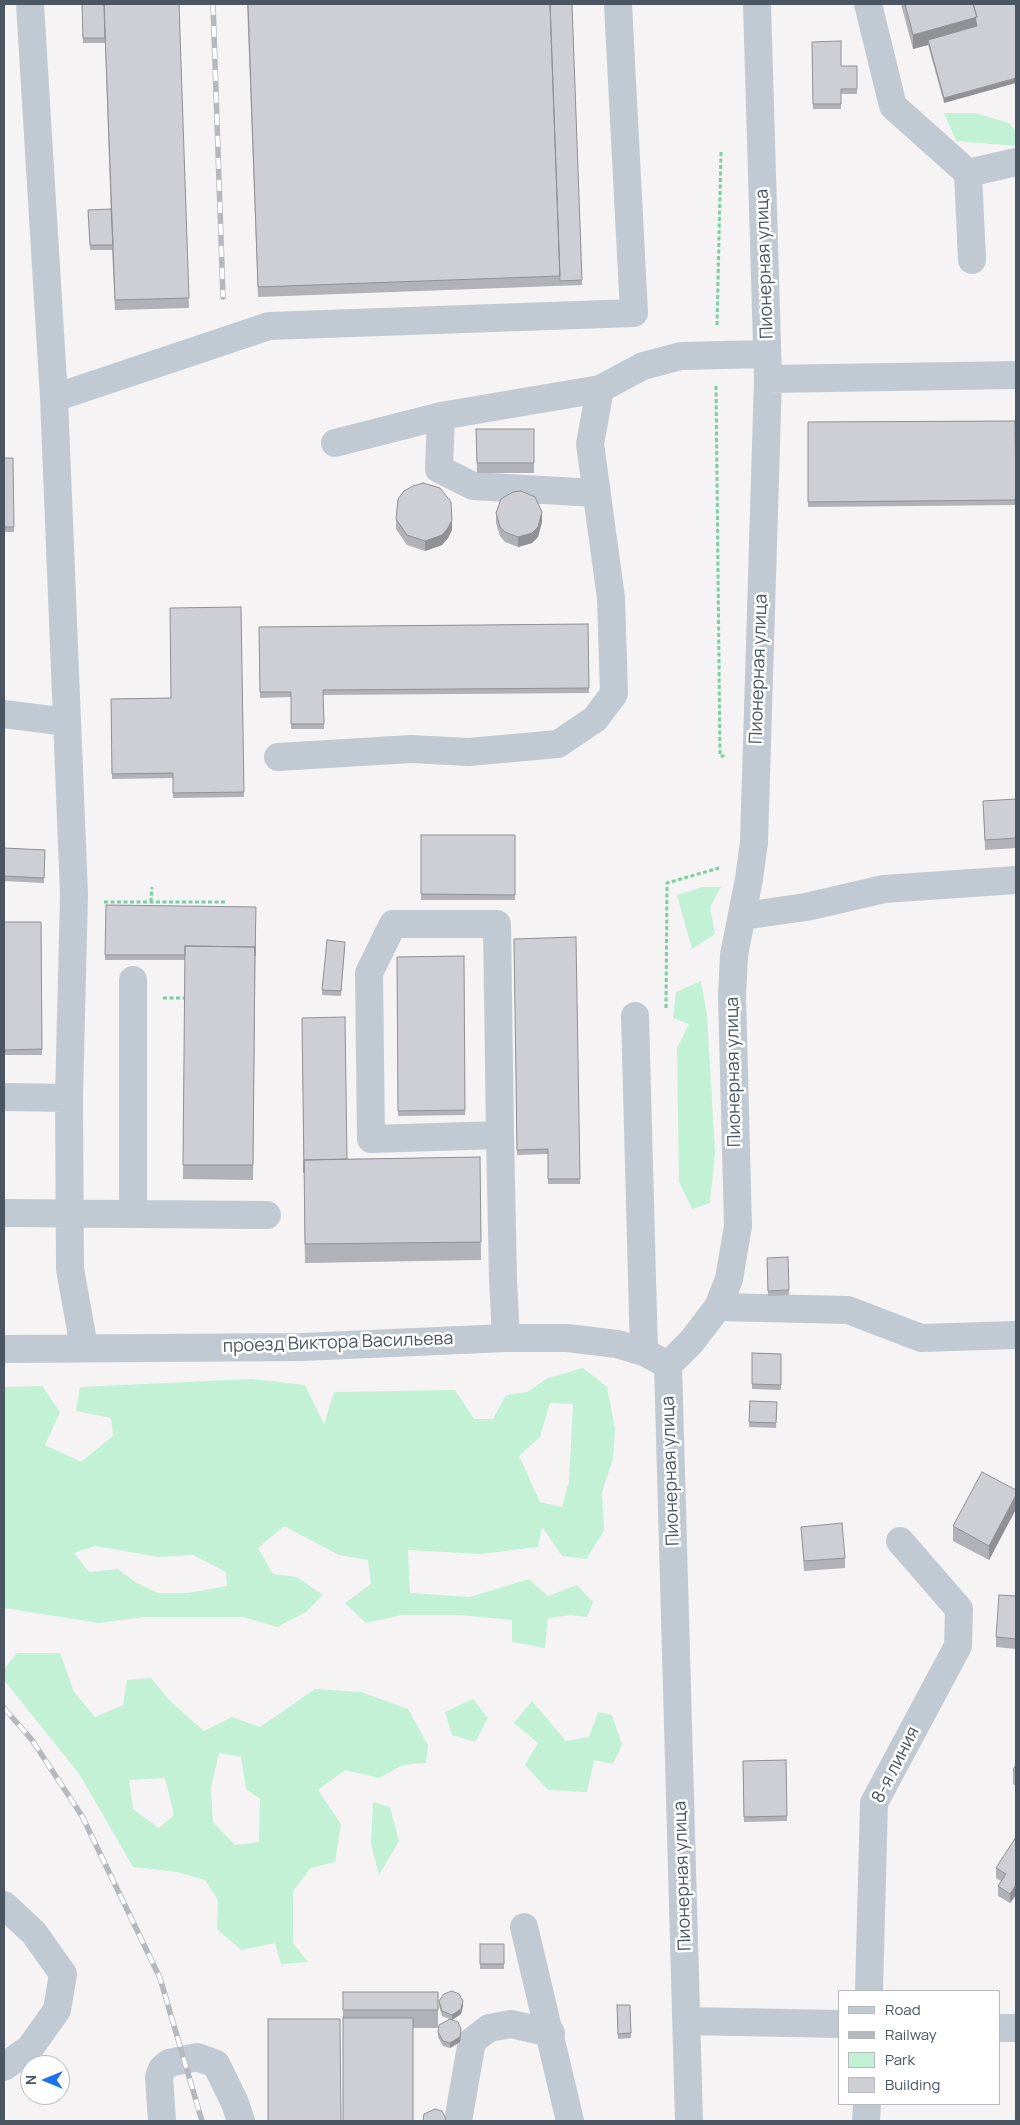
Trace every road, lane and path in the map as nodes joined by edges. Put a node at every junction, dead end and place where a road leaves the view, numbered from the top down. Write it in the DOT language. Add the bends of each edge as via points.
graph roads {
  1 [pos="30,4"];
  2 [pos="618,4"];
  3 [pos="757,4"];
  4 [pos="868,4"];
  5 [pos="721,152"];
  6 [pos="1016,162"];
  7 [pos="968,173"];
  8 [pos="972,260"];
  9 [pos="716,355"];
  10 [pos="768,366"];
  11 [pos="1016,375"];
  12 [pos="600,389"];
  13 [pos="54,398"];
  14 [pos="440,416"];
  15 [pos="335,443"];
  16 [pos="596,493"];
  17 [pos="4,714"];
  18 [pos="67,722"];
  19 [pos="278,757"];
  20 [pos="728,766"];
  21 [pos="721,867"];
  22 [pos="1016,880"];
  23 [pos="152,887"];
  24 [pos="151,902"];
  25 [pos="227,902"];
  26 [pos="103,912"];
  27 [pos="743,916"];
  28 [pos="133,980"];
  29 [pos="635,1016"];
  30 [pos="666,1017"];
  31 [pos="4,1096"];
  32 [pos="69,1098"];
  33 [pos="500,1135"];
  34 [pos="4,1213"];
  35 [pos="69,1213"];
  36 [pos="133,1214"];
  37 [pos="267,1215"];
  38 [pos="718,1307"];
  39 [pos="1016,1335"];
  40 [pos="506,1338"];
  41 [pos="84,1347"];
  42 [pos="4,1349"];
  43 [pos="644,1352"];
  44 [pos="668,1365"];
  45 [pos="900,1542"];
  46 [pos="4,1905"];
  47 [pos="524,1927"];
  48 [pos="869,1990"];
  49 [pos="687,2021"];
  50 [pos="838,2024"];
  51 [pos="1000,2028"];
  52 [pos="1016,2028"];
  53 [pos="551,2033"];
  54 [pos="4,2067"];
  55 [pos="867,2105"];
  56 [pos="162,2121"];
  57 [pos="241,2121"];
  58 [pos="458,2121"];
  59 [pos="570,2121"];
  60 [pos="689,2121"];
  61 [pos="866,2121"];
  1 -- 13 [label="street"];
  2 -- 13 [label="street" via="634,313 269,326"];
  3 -- 10 [label="street, Пионерная улица"];
  4 -- 7 [label="street" via="893,106"];
  5 -- 9 [label="path"];
  6 -- 7 [label="street"];
  7 -- 8 [label="street"];
  9 -- 10 [label="street"];
  9 -- 12 [label="street" via="681,356 652,364"];
  9 -- 20 [label="path" via="720,756 728,756"];
  10 -- 11 [label="street"];
  10 -- 27 [label="street, Пионерная улица" via="754,842"];
  12 -- 14 [label="street"];
  12 -- 16 [label="street" via="590,444"];
  13 -- 18 [label="street"];
  14 -- 15 [label="street"];
  14 -- 16 [label="street" via="440,469 473,486"];
  16 -- 19 [label="street" via="611,598 614,694 595,719 558,744 469,752 411,749"];
  17 -- 18 [label="street"];
  18 -- 32 [label="street" via="74,894"];
  21 -- 30 [label="path" via="666,883"];
  22 -- 27 [label="street" via="884,890 806,907"];
  23 -- 24 [label="path"];
  24 -- 25 [label="path"];
  24 -- 26 [label="path" via="103,902"];
  27 -- 38 [label="street, Пионерная улица" via="734,955 732,996 738,1226 729,1279"];
  28 -- 36 [label="street"];
  29 -- 43 [label="street"];
  31 -- 32 [label="street"];
  32 -- 35 [label="street"];
  33 -- 33 [label="street" via="497,924 393,924 369,973 372,1139"];
  33 -- 40 [label="street"];
  34 -- 35 [label="street"];
  35 -- 36 [label="street"];
  35 -- 41 [label="street" via="70,1269"];
  36 -- 37 [label="street"];
  38 -- 39 [label="street" via="848,1310 921,1338"];
  38 -- 44 [label="street, Пионерная улица" via="692,1341"];
  40 -- 41 [label="street, проезд Виктора Васильева" via="302,1347"];
  40 -- 43 [label="street, проезд Виктора Васильева" via="567,1338 617,1344"];
  41 -- 42 [label="street, проезд Виктора Васильева"];
  43 -- 44 [label="street, проезд Виктора Васильева"];
  44 -- 49 [label="street, Пионерная улица"];
  45 -- 48 [label="street, 8-я линия" via="959,1608 958,1646 874,1803"];
  46 -- 54 [label="street" via="34,1933 63,1974 57,2010 30,2048"];
  47 -- 53 [label="street"];
  49 -- 50 [label="street"];
  49 -- 60 [label="street, Пионерная улица"];
  51 -- 52 [label="street"];
  53 -- 58 [label="street" via="511,2024 489,2028 472,2040"];
  53 -- 59 [label="street"];
  55 -- 61 [label="street"];
  56 -- 57 [label="street" via="159,2078 162,2069 169,2063 197,2057 216,2064"];
}
